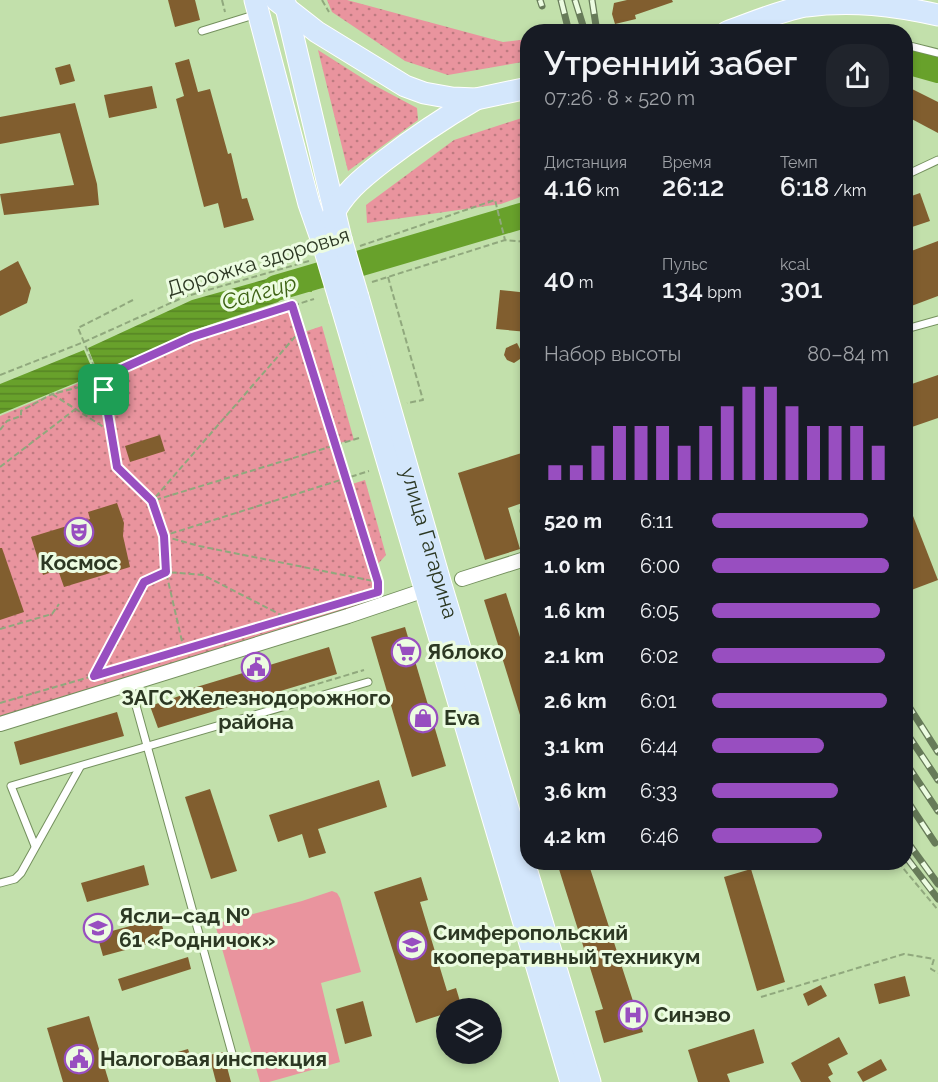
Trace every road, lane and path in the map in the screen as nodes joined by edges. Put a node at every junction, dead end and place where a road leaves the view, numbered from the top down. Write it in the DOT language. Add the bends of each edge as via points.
graph roads {
  1 [pos="322,0"];
  2 [pos="282,3"];
  3 [pos="257,7"];
  4 [pos="329,12"];
  5 [pos="938,15"];
  6 [pos="751,24"];
  7 [pos="202,31"];
  8 [pos="913,47"];
  9 [pos="938,53"];
  10 [pos="520,90"];
  11 [pos="476,99"];
  12 [pos="937,162"];
  13 [pos="913,172"];
  14 [pos="334,211"];
  15 [pos="505,240"];
  16 [pos="520,241"];
  17 [pos="332,248"];
  18 [pos="388,277"];
  19 [pos="356,294"];
  20 [pos="314,299"];
  21 [pos="133,300"];
  22 [pos="292,305"];
  23 [pos="938,320"];
  24 [pos="913,327"];
  25 [pos="300,331"];
  26 [pos="84,342"];
  27 [pos="0,375"];
  28 [pos="104,390"];
  29 [pos="96,393"];
  30 [pos="52,394"];
  31 [pos="406,404"];
  32 [pos="74,408"];
  33 [pos="0,430"];
  34 [pos="113,433"];
  35 [pos="359,438"];
  36 [pos="336,445"];
  37 [pos="0,467"];
  38 [pos="369,471"];
  39 [pos="346,478"];
  40 [pos="152,501"];
  41 [pos="164,536"];
  42 [pos="520,561"];
  43 [pos="166,572"];
  44 [pos="462,579"];
  45 [pos="433,588"];
  46 [pos="59,604"];
  47 [pos="278,622"];
  48 [pos="0,628"];
  49 [pos="247,631"];
  50 [pos="184,650"];
  51 [pos="364,670"];
  52 [pos="94,676"];
  53 [pos="368,682"];
  54 [pos="130,684"];
  55 [pos="0,703"];
  56 [pos="232,709"];
  57 [pos="0,724"];
  58 [pos="147,748"];
  59 [pos="80,767"];
  60 [pos="36,846"];
  61 [pos="520,862"];
  62 [pos="523,870"];
  63 [pos="905,870"];
  64 [pos="0,883"];
  65 [pos="938,910"];
  66 [pos="938,973"];
  67 [pos="761,996"];
  68 [pos="233,1057"];
  69 [pos="571,1082"];
  70 [pos="590,1082"];
  1 -- 4 [label="path"];
  2 -- 11 [label="main road" via="317,32 405,86"];
  2 -- 14 [label="main road, улица Гагарина"];
  3 -- 7 [label="lane"];
  3 -- 17 [label="main road, улица Гагарина" via="309,204"];
  5 -- 6 [label="main road" via="887,4 846,3 806,6"];
  8 -- 9 [label="lane"];
  10 -- 11 [label="main road"];
  11 -- 14 [label="main road" via="401,147 353,186"];
  12 -- 13 [label="lane"];
  14 -- 17 [label="main road, улица Гагарина"];
  15 -- 16 [label="path"];
  15 -- 17 [label="path, Дорожка здоровья" via="495,200"];
  15 -- 18 [label="path"];
  17 -- 19 [label="main road, улица Гагарина, bridge"];
  17 -- 26 [label="path, Дорожка здоровья" via="184,297"];
  18 -- 19 [label="path"];
  18 -- 31 [label="path" via="423,399"];
  19 -- 45 [label="main road, улица Гагарина"];
  20 -- 22 [label="path"];
  21 -- 26 [label="path" via="78,328"];
  22 -- 25 [label="path"];
  22 -- 28 [label="path" via="182,342 110,374 113,387"];
  23 -- 24 [label="lane"];
  25 -- 36 [label="path"];
  25 -- 40 [label="path"];
  26 -- 27 [label="path, Дорожка здоровья"];
  26 -- 28 [label="path"];
  28 -- 29 [label="path"];
  28 -- 34 [label="path"];
  29 -- 30 [label="path" via="87,385"];
  29 -- 32 [label="path"];
  30 -- 32 [label="path"];
  30 -- 33 [label="path" via="21,411 21,416 7,421"];
  32 -- 34 [label="path"];
  32 -- 37 [label="path"];
  34 -- 40 [label="path" via="117,467"];
  35 -- 36 [label="path"];
  36 -- 39 [label="path"];
  36 -- 40 [label="path"];
  38 -- 39 [label="path"];
  39 -- 41 [label="path"];
  39 -- 41 [label="path" via="378,582"];
  40 -- 41 [label="path"];
  41 -- 43 [label="path"];
  42 -- 44 [label="street"];
  43 -- 47 [label="path" via="203,575 289,619"];
  43 -- 50 [label="path"];
  43 -- 52 [label="path" via="144,582"];
  44 -- 45 [label="lane"];
  45 -- 54 [label="street"];
  45 -- 61 [label="main road, улица Гагарина"];
  45 -- 69 [label="main road, улица Гагарина"];
  46 -- 48 [label="path" via="52,614"];
  49 -- 50 [label="path"];
  50 -- 52 [label="path"];
  51 -- 56 [label="path"];
  52 -- 55 [label="path"];
  53 -- 58 [label="lane"];
  54 -- 57 [label="street"];
  54 -- 58 [label="lane"];
  58 -- 59 [label="lane"];
  58 -- 68 [label="lane"];
  59 -- 60 [label="lane"];
  59 -- 60 [label="lane" via="11,786"];
  60 -- 64 [label="lane" via="21,873"];
  62 -- 70 [label="main road, улица Гагарина"];
  63 -- 65 [label="path"];
  66 -- 67 [label="path" via="931,969 934,959 904,954"];
}
